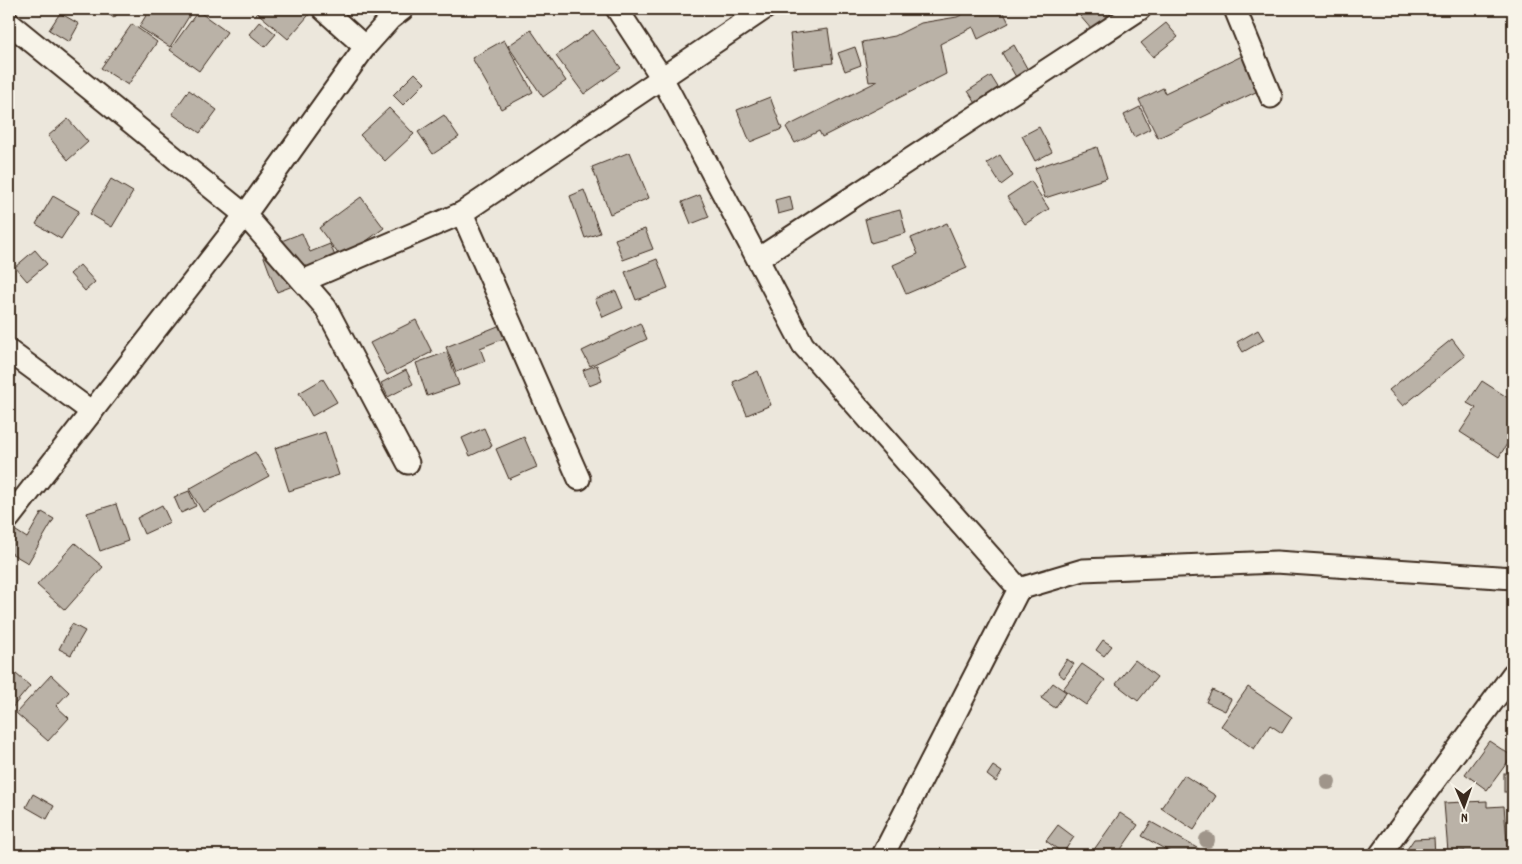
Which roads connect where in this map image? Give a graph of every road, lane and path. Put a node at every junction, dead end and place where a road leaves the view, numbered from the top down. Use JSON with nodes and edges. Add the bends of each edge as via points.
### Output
{"nodes":[{"id":1,"x":323,"y":9,"type":"edge"},
{"id":2,"x":403,"y":9,"type":"edge"},
{"id":3,"x":617,"y":9,"type":"edge"},
{"id":4,"x":764,"y":9,"type":"edge"},
{"id":5,"x":1140,"y":9,"type":"edge"},
{"id":6,"x":1236,"y":9,"type":"edge"},
{"id":7,"x":9,"y":23,"type":"edge"},
{"id":8,"x":365,"y":47,"type":"junction"},
{"id":9,"x":662,"y":78,"type":"junction"},
{"id":10,"x":1271,"y":97,"type":"dead end"},
{"id":11,"x":462,"y":214,"type":"junction"},
{"id":12,"x":245,"y":215,"type":"junction"},
{"id":13,"x":758,"y":258,"type":"junction"},
{"id":14,"x":303,"y":281,"type":"junction"},
{"id":15,"x":9,"y":351,"type":"edge"},
{"id":16,"x":92,"y":412,"type":"junction"},
{"id":17,"x":408,"y":463,"type":"dead end"},
{"id":18,"x":579,"y":480,"type":"dead end"},
{"id":19,"x":9,"y":518,"type":"edge"},
{"id":20,"x":1513,"y":578,"type":"edge"},
{"id":21,"x":1019,"y":589,"type":"junction"},
{"id":22,"x":1513,"y":674,"type":"edge"},
{"id":23,"x":883,"y":855,"type":"edge"},
{"id":24,"x":1380,"y":855,"type":"edge"}],
"edges":[{"from":1,"to":8,"type":"street"},
{"from":2,"to":8,"type":"street"},
{"from":3,"to":9,"type":"street"},
{"from":4,"to":9,"type":"street"},
{"from":5,"to":13,"type":"street"},
{"from":6,"to":10,"type":"street"},
{"from":7,"to":12,"type":"street"},
{"from":8,"to":12,"type":"street"},
{"from":9,"to":11,"type":"street"},
{"from":9,"to":13,"type":"street"},
{"from":11,"to":14,"type":"street"},
{"from":11,"to":18,"type":"street"},
{"from":12,"to":14,"type":"street"},
{"from":12,"to":16,"type":"street"},
{"from":13,"to":21,"type":"street","via":[[803,345]]},
{"from":14,"to":17,"type":"street","via":[[326,308]]},
{"from":15,"to":16,"type":"street"},
{"from":16,"to":19,"type":"street"},
{"from":20,"to":21,"type":"street","via":[[1276,562],[1083,570]]},
{"from":21,"to":23,"type":"street"},
{"from":22,"to":24,"type":"street"}]}
